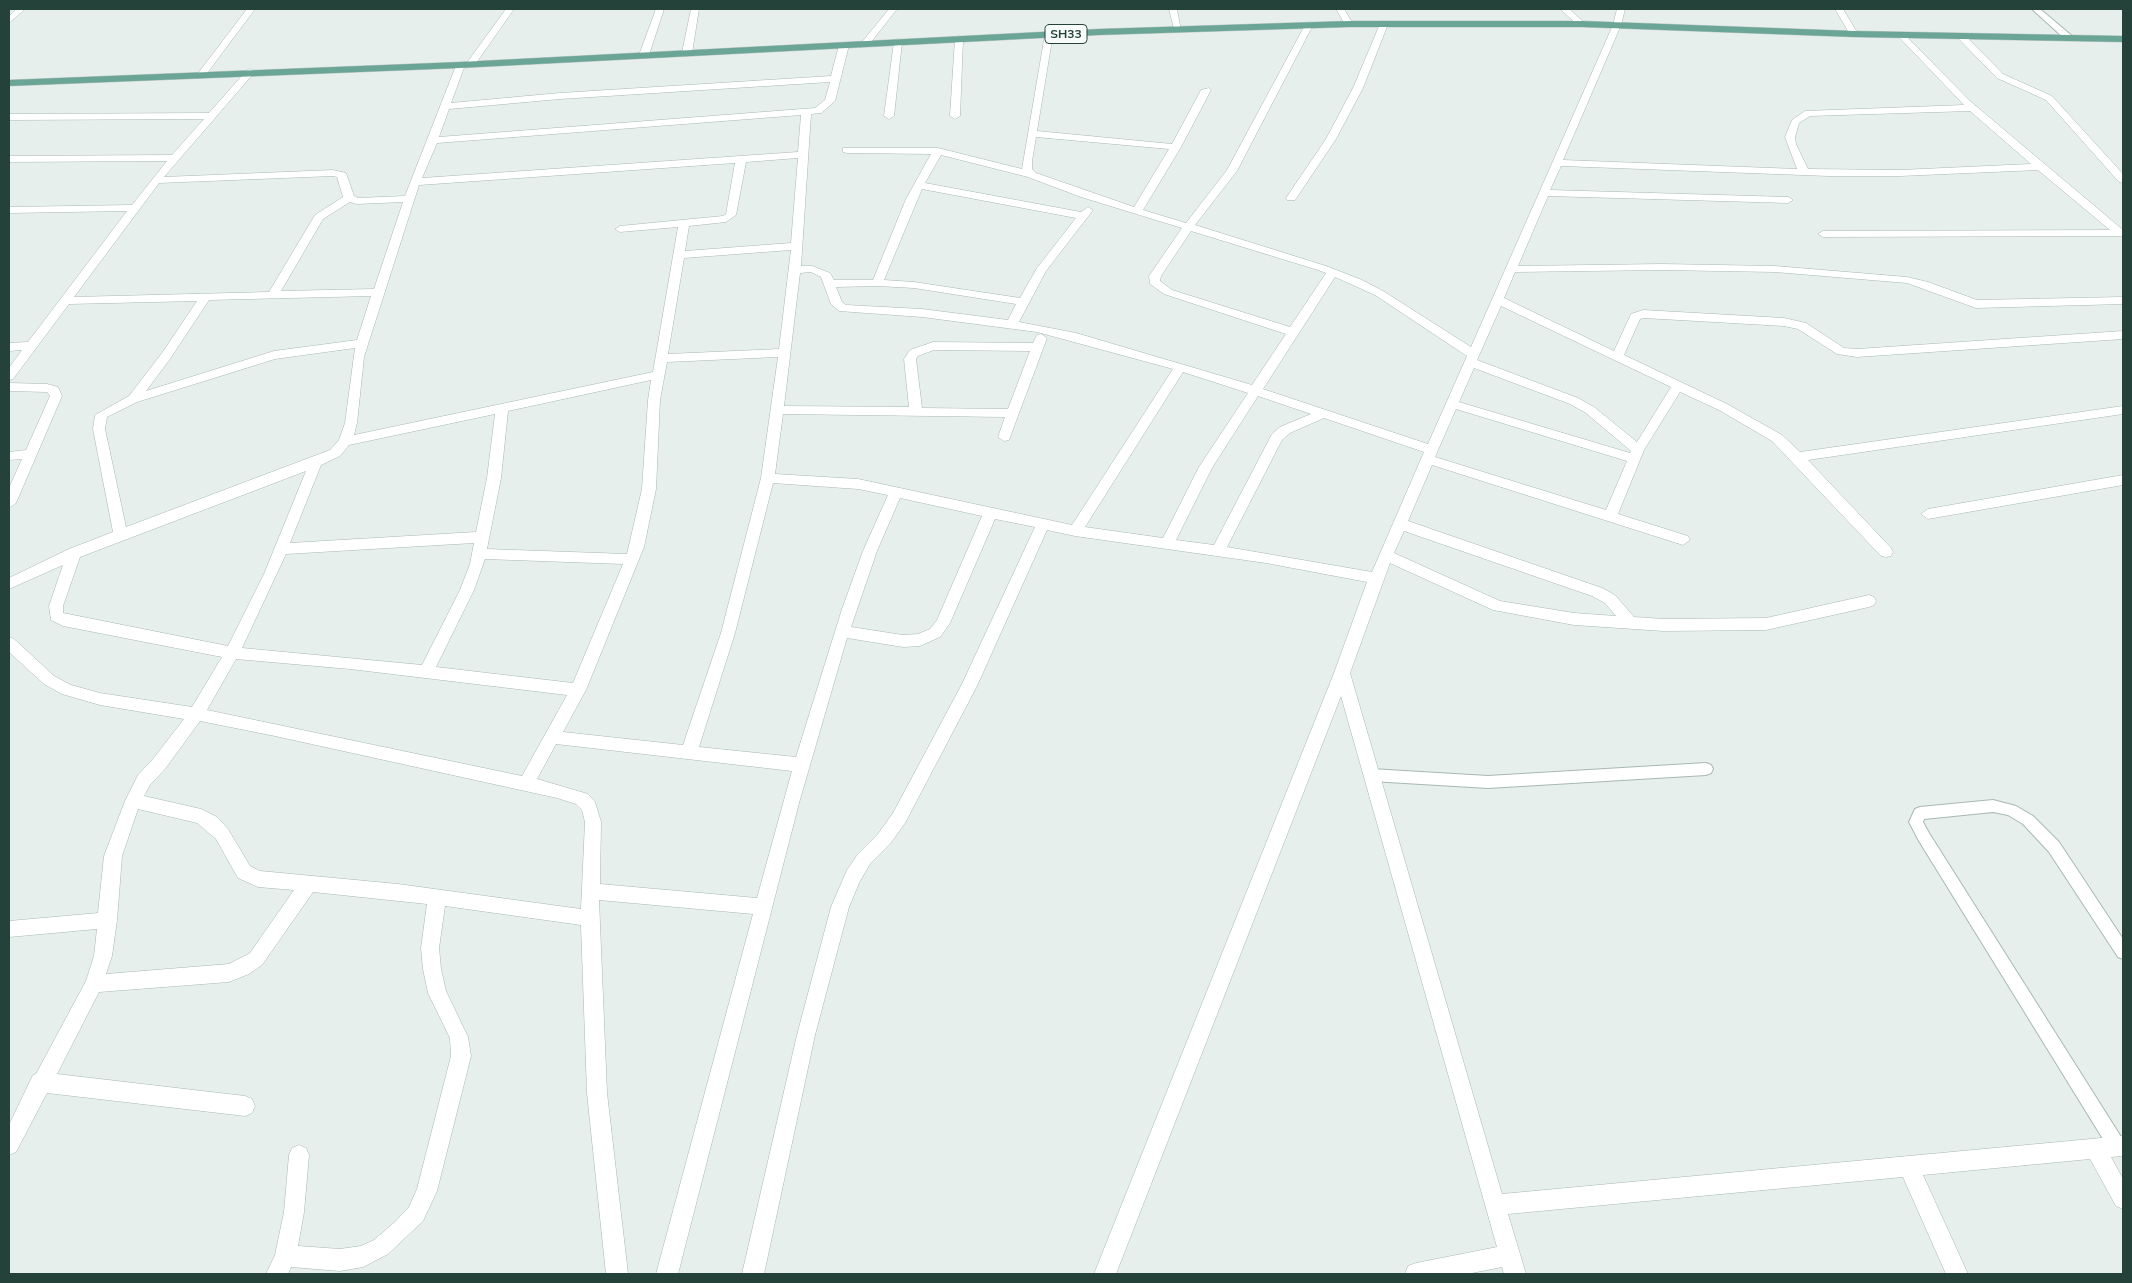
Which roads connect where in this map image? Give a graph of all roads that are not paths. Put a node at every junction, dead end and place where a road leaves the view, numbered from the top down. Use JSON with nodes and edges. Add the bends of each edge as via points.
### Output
{"nodes":[{"id":1,"x":21,"y":9,"type":"edge"},
{"id":2,"x":251,"y":9,"type":"edge"},
{"id":3,"x":510,"y":9,"type":"edge"},
{"id":4,"x":660,"y":9,"type":"edge"},
{"id":5,"x":695,"y":9,"type":"edge"},
{"id":6,"x":893,"y":9,"type":"edge"},
{"id":7,"x":1173,"y":9,"type":"edge"},
{"id":8,"x":1340,"y":9,"type":"edge"},
{"id":9,"x":1564,"y":9,"type":"edge"},
{"id":10,"x":1621,"y":9,"type":"edge"},
{"id":11,"x":1839,"y":9,"type":"edge"},
{"id":12,"x":2036,"y":9,"type":"edge"},
{"id":13,"x":9,"y":20,"type":"edge"},
{"id":14,"x":1349,"y":24,"type":"junction"},
{"id":15,"x":1384,"y":24,"type":"junction"},
{"id":16,"x":1582,"y":24,"type":"junction"},
{"id":17,"x":1309,"y":25,"type":"junction"},
{"id":18,"x":1617,"y":25,"type":"junction"},
{"id":19,"x":1178,"y":28,"type":"junction"},
{"id":20,"x":1049,"y":34,"type":"junction"},
{"id":21,"x":1854,"y":34,"type":"junction"},
{"id":22,"x":1902,"y":35,"type":"junction"},
{"id":23,"x":1961,"y":36,"type":"junction"},
{"id":24,"x":2069,"y":38,"type":"junction"},
{"id":25,"x":2123,"y":39,"type":"edge"},
{"id":26,"x":959,"y":40,"type":"junction"},
{"id":27,"x":898,"y":42,"type":"junction"},
{"id":28,"x":864,"y":44,"type":"junction"},
{"id":29,"x":844,"y":45,"type":"junction"},
{"id":30,"x":687,"y":53,"type":"junction"},
{"id":31,"x":644,"y":55,"type":"junction"},
{"id":32,"x":465,"y":64,"type":"junction"},
{"id":33,"x":250,"y":72,"type":"junction"},
{"id":34,"x":202,"y":74,"type":"junction"},
{"id":35,"x":836,"y":79,"type":"junction"},
{"id":36,"x":9,"y":83,"type":"edge"},
{"id":37,"x":1206,"y":90,"type":"dead end"},
{"id":38,"x":446,"y":106,"type":"junction"},
{"id":39,"x":1973,"y":108,"type":"junction"},
{"id":40,"x":806,"y":114,"type":"junction"},
{"id":41,"x":210,"y":116,"type":"junction"},
{"id":42,"x":889,"y":116,"type":"dead end"},
{"id":43,"x":955,"y":116,"type":"dead end"},
{"id":44,"x":9,"y":117,"type":"edge"},
{"id":45,"x":1032,"y":134,"type":"junction"},
{"id":46,"x":433,"y":140,"type":"junction"},
{"id":47,"x":1176,"y":147,"type":"junction"},
{"id":48,"x":847,"y":150,"type":"dead end"},
{"id":49,"x":938,"y":151,"type":"junction"},
{"id":50,"x":802,"y":155,"type":"junction"},
{"id":51,"x":175,"y":158,"type":"junction"},
{"id":52,"x":9,"y":159,"type":"edge"},
{"id":53,"x":741,"y":160,"type":"junction"},
{"id":54,"x":1558,"y":163,"type":"junction"},
{"id":55,"x":2040,"y":167,"type":"junction"},
{"id":56,"x":1804,"y":172,"type":"junction"},
{"id":57,"x":1032,"y":175,"type":"junction"},
{"id":58,"x":2121,"y":176,"type":"edge"},
{"id":59,"x":156,"y":180,"type":"junction"},
{"id":60,"x":415,"y":182,"type":"junction"},
{"id":61,"x":918,"y":186,"type":"junction"},
{"id":62,"x":1544,"y":193,"type":"junction"},
{"id":63,"x":349,"y":198,"type":"junction"},
{"id":64,"x":1097,"y":198,"type":"junction"},
{"id":65,"x":1291,"y":198,"type":"dead end"},
{"id":66,"x":409,"y":199,"type":"junction"},
{"id":67,"x":1788,"y":200,"type":"dead end"},
{"id":68,"x":136,"y":208,"type":"junction"},
{"id":69,"x":9,"y":210,"type":"edge"},
{"id":70,"x":1137,"y":211,"type":"junction"},
{"id":71,"x":1083,"y":216,"type":"junction"},
{"id":72,"x":684,"y":224,"type":"junction"},
{"id":73,"x":1189,"y":226,"type":"junction"},
{"id":74,"x":620,"y":229,"type":"dead end"},
{"id":75,"x":1823,"y":234,"type":"dead end"},
{"id":76,"x":2122,"y":234,"type":"edge"},
{"id":77,"x":796,"y":246,"type":"junction"},
{"id":78,"x":679,"y":255,"type":"junction"},
{"id":79,"x":1511,"y":269,"type":"junction"},
{"id":80,"x":795,"y":270,"type":"junction"},
{"id":81,"x":1332,"y":272,"type":"junction"},
{"id":82,"x":877,"y":282,"type":"junction"},
{"id":83,"x":830,"y":284,"type":"junction"},
{"id":84,"x":378,"y":292,"type":"junction"},
{"id":85,"x":273,"y":295,"type":"junction"},
{"id":86,"x":205,"y":297,"type":"junction"},
{"id":87,"x":1498,"y":300,"type":"junction"},
{"id":88,"x":66,"y":301,"type":"junction"},
{"id":89,"x":2123,"y":301,"type":"edge"},
{"id":90,"x":1024,"y":302,"type":"junction"},
{"id":91,"x":1012,"y":325,"type":"junction"},
{"id":92,"x":1044,"y":330,"type":"junction"},
{"id":93,"x":1294,"y":332,"type":"junction"},
{"id":94,"x":2123,"y":335,"type":"edge"},
{"id":95,"x":362,"y":342,"type":"junction"},
{"id":96,"x":31,"y":346,"type":"junction"},
{"id":97,"x":9,"y":347,"type":"edge"},
{"id":98,"x":1038,"y":347,"type":"junction"},
{"id":99,"x":785,"y":354,"type":"junction"},
{"id":100,"x":1618,"y":356,"type":"junction"},
{"id":101,"x":662,"y":358,"type":"junction"},
{"id":102,"x":1472,"y":359,"type":"junction"},
{"id":103,"x":1180,"y":367,"type":"junction"},
{"id":104,"x":658,"y":375,"type":"junction"},
{"id":105,"x":9,"y":376,"type":"edge"},
{"id":106,"x":1678,"y":385,"type":"junction"},
{"id":107,"x":9,"y":387,"type":"edge"},
{"id":108,"x":1255,"y":391,"type":"junction"},
{"id":109,"x":133,"y":399,"type":"junction"},
{"id":110,"x":1452,"y":404,"type":"junction"},
{"id":111,"x":502,"y":407,"type":"junction"},
{"id":112,"x":778,"y":410,"type":"junction"},
{"id":113,"x":2123,"y":410,"type":"edge"},
{"id":114,"x":916,"y":411,"type":"junction"},
{"id":115,"x":1013,"y":413,"type":"junction"},
{"id":116,"x":1324,"y":414,"type":"junction"},
{"id":117,"x":1004,"y":437,"type":"dead end"},
{"id":118,"x":345,"y":440,"type":"junction"},
{"id":119,"x":32,"y":454,"type":"junction"},
{"id":120,"x":1430,"y":454,"type":"junction"},
{"id":121,"x":1636,"y":454,"type":"junction"},
{"id":122,"x":9,"y":456,"type":"edge"},
{"id":123,"x":1797,"y":456,"type":"junction"},
{"id":124,"x":316,"y":462,"type":"junction"},
{"id":125,"x":768,"y":478,"type":"junction"},
{"id":126,"x":2123,"y":480,"type":"edge"},
{"id":127,"x":896,"y":492,"type":"junction"},
{"id":128,"x":9,"y":503,"type":"edge"},
{"id":129,"x":991,"y":512,"type":"junction"},
{"id":130,"x":1928,"y":514,"type":"dead end"},
{"id":131,"x":1610,"y":517,"type":"junction"},
{"id":132,"x":1043,"y":524,"type":"junction"},
{"id":133,"x":1400,"y":524,"type":"junction"},
{"id":134,"x":1075,"y":531,"type":"junction"},
{"id":135,"x":120,"y":534,"type":"junction"},
{"id":136,"x":482,"y":537,"type":"junction"},
{"id":137,"x":1684,"y":540,"type":"dead end"},
{"id":138,"x":1167,"y":544,"type":"junction"},
{"id":139,"x":282,"y":549,"type":"junction"},
{"id":140,"x":1218,"y":551,"type":"junction"},
{"id":141,"x":1886,"y":552,"type":"dead end"},
{"id":142,"x":74,"y":553,"type":"junction"},
{"id":143,"x":479,"y":554,"type":"junction"},
{"id":144,"x":1386,"y":555,"type":"junction"},
{"id":145,"x":632,"y":559,"type":"junction"},
{"id":146,"x":1376,"y":578,"type":"junction"},
{"id":147,"x":9,"y":584,"type":"edge"},
{"id":148,"x":1869,"y":601,"type":"dead end"},
{"id":149,"x":1629,"y":622,"type":"junction"},
{"id":150,"x":842,"y":631,"type":"junction"},
{"id":151,"x":9,"y":643,"type":"edge"},
{"id":152,"x":232,"y":653,"type":"junction"},
{"id":153,"x":426,"y":672,"type":"junction"},
{"id":154,"x":1342,"y":673,"type":"junction"},
{"id":155,"x":578,"y":690,"type":"junction"},
{"id":156,"x":196,"y":714,"type":"junction"},
{"id":157,"x":551,"y":737,"type":"junction"},
{"id":158,"x":689,"y":752,"type":"junction"},
{"id":159,"x":802,"y":765,"type":"junction"},
{"id":160,"x":1706,"y":769,"type":"dead end"},
{"id":161,"x":1371,"y":775,"type":"junction"},
{"id":162,"x":526,"y":784,"type":"junction"},
{"id":163,"x":133,"y":800,"type":"junction"},
{"id":164,"x":308,"y":883,"type":"junction"},
{"id":165,"x":590,"y":891,"type":"junction"},
{"id":166,"x":437,"y":898,"type":"junction"},
{"id":167,"x":764,"y":907,"type":"junction"},
{"id":168,"x":590,"y":918,"type":"junction"},
{"id":169,"x":108,"y":920,"type":"junction"},
{"id":170,"x":9,"y":929,"type":"edge"},
{"id":171,"x":2123,"y":952,"type":"edge"},
{"id":172,"x":94,"y":984,"type":"junction"},
{"id":173,"x":40,"y":1082,"type":"junction"},
{"id":174,"x":245,"y":1106,"type":"dead end"},
{"id":175,"x":9,"y":1145,"type":"edge"},
{"id":176,"x":2120,"y":1146,"type":"edge"},
{"id":177,"x":2095,"y":1148,"type":"junction"},
{"id":178,"x":299,"y":1155,"type":"dead end"},
{"id":179,"x":1909,"y":1166,"type":"junction"},
{"id":180,"x":2123,"y":1199,"type":"edge"},
{"id":181,"x":1494,"y":1205,"type":"junction"},
{"id":182,"x":281,"y":1265,"type":"edge"},
{"id":183,"x":1512,"y":1265,"type":"edge"},
{"id":184,"x":617,"y":1274,"type":"edge"},
{"id":185,"x":667,"y":1274,"type":"edge"},
{"id":186,"x":753,"y":1274,"type":"edge"},
{"id":187,"x":1105,"y":1274,"type":"edge"},
{"id":188,"x":1416,"y":1274,"type":"edge"},
{"id":189,"x":1957,"y":1274,"type":"edge"}],
"edges":[{"from":1,"to":13,"type":"street"},
{"from":2,"to":34,"type":"street"},
{"from":3,"to":32,"type":"street"},
{"from":4,"to":31,"type":"street"},
{"from":5,"to":30,"type":"street"},
{"from":6,"to":28,"type":"street"},
{"from":7,"to":19,"type":"street"},
{"from":8,"to":14,"type":"street"},
{"from":9,"to":16,"type":"street"},
{"from":10,"to":18,"type":"street"},
{"from":11,"to":21,"type":"street"},
{"from":12,"to":24,"type":"lane"},
{"from":14,"to":15,"type":"main road","number":"SH33"},
{"from":14,"to":17,"type":"main road","number":"SH33"},
{"from":15,"to":16,"type":"main road","number":"SH33"},
{"from":15,"to":65,"type":"street","via":[[1358,88],[1335,131]]},
{"from":16,"to":18,"type":"main road","number":"SH33"},
{"from":17,"to":19,"type":"main road","number":"SH33"},
{"from":17,"to":73,"type":"street","via":[[1232,171]]},
{"from":18,"to":21,"type":"main road","number":"SH33"},
{"from":18,"to":54,"type":"street"},
{"from":19,"to":20,"type":"main road","number":"SH33"},
{"from":20,"to":26,"type":"main road","number":"SH33"},
{"from":20,"to":45,"type":"street"},
{"from":21,"to":22,"type":"main road","number":"SH33"},
{"from":22,"to":23,"type":"main road","number":"SH33"},
{"from":22,"to":39,"type":"street"},
{"from":23,"to":24,"type":"main road","number":"SH33"},
{"from":23,"to":58,"type":"street","via":[[2000,76],[2048,98]]},
{"from":24,"to":25,"type":"main road","number":"SH33"},
{"from":26,"to":27,"type":"main road","number":"SH33"},
{"from":26,"to":43,"type":"street"},
{"from":27,"to":28,"type":"main road","number":"SH33"},
{"from":27,"to":42,"type":"street"},
{"from":28,"to":29,"type":"main road","number":"SH33"},
{"from":29,"to":30,"type":"main road","number":"SH33"},
{"from":29,"to":35,"type":"street"},
{"from":30,"to":31,"type":"main road","number":"SH33"},
{"from":31,"to":32,"type":"main road","number":"SH33"},
{"from":32,"to":33,"type":"main road","number":"SH33"},
{"from":32,"to":38,"type":"street"},
{"from":33,"to":34,"type":"main road","number":"SH33"},
{"from":33,"to":41,"type":"street"},
{"from":34,"to":36,"type":"main road","number":"SH33"},
{"from":35,"to":38,"type":"street","via":[[580,94]]},
{"from":35,"to":40,"type":"street","via":[[825,107]]},
{"from":37,"to":47,"type":"street"},
{"from":38,"to":46,"type":"street"},
{"from":39,"to":55,"type":"street"},
{"from":39,"to":56,"type":"street","via":[[1808,112],[1794,122],[1790,136]]},
{"from":40,"to":46,"type":"street"},
{"from":40,"to":50,"type":"street"},
{"from":41,"to":44,"type":"street"},
{"from":41,"to":51,"type":"street"},
{"from":45,"to":47,"type":"street"},
{"from":45,"to":57,"type":"street","via":[[1027,169]]},
{"from":46,"to":60,"type":"street"},
{"from":47,"to":70,"type":"street"},
{"from":48,"to":49,"type":"street"},
{"from":49,"to":57,"type":"street"},
{"from":49,"to":61,"type":"street"},
{"from":50,"to":53,"type":"street"},
{"from":50,"to":77,"type":"street"},
{"from":51,"to":52,"type":"street"},
{"from":51,"to":59,"type":"street"},
{"from":53,"to":60,"type":"street"},
{"from":53,"to":72,"type":"street","via":[[731,215],[719,221]]},
{"from":54,"to":56,"type":"street"},
{"from":54,"to":62,"type":"street"},
{"from":55,"to":56,"type":"street","via":[[1900,173]]},
{"from":55,"to":76,"type":"street"},
{"from":57,"to":64,"type":"street"},
{"from":59,"to":63,"type":"street","via":[[333,173],[342,175]]},
{"from":59,"to":68,"type":"street"},
{"from":60,"to":66,"type":"street"},
{"from":61,"to":71,"type":"street"},
{"from":61,"to":82,"type":"street"},
{"from":62,"to":67,"type":"street"},
{"from":62,"to":79,"type":"street"},
{"from":63,"to":66,"type":"street","via":[[356,201]]},
{"from":63,"to":85,"type":"street","via":[[319,217]]},
{"from":64,"to":70,"type":"street"},
{"from":64,"to":71,"type":"street"},
{"from":66,"to":84,"type":"street"},
{"from":68,"to":69,"type":"street"},
{"from":68,"to":88,"type":"street"},
{"from":70,"to":73,"type":"street"},
{"from":71,"to":90,"type":"street","via":[[1041,270]]},
{"from":72,"to":74,"type":"street"},
{"from":72,"to":78,"type":"street"},
{"from":73,"to":81,"type":"street"},
{"from":73,"to":93,"type":"street","via":[[1154,282],[1168,292]]},
{"from":75,"to":76,"type":"street"},
{"from":77,"to":78,"type":"street"},
{"from":77,"to":80,"type":"street"},
{"from":78,"to":101,"type":"street"},
{"from":79,"to":87,"type":"street"},
{"from":79,"to":89,"type":"street","via":[[1775,269],[1907,280],[1976,304]]},
{"from":80,"to":83,"type":"street","via":[[820,271]]},
{"from":80,"to":99,"type":"street"},
{"from":81,"to":93,"type":"street"},
{"from":81,"to":102,"type":"street","via":[[1380,293]]},
{"from":82,"to":83,"type":"street"},
{"from":82,"to":90,"type":"street"},
{"from":83,"to":91,"type":"street","via":[[837,304],[844,308],[922,313]]},
{"from":84,"to":85,"type":"street"},
{"from":84,"to":95,"type":"street"},
{"from":85,"to":86,"type":"street"},
{"from":86,"to":88,"type":"street"},
{"from":86,"to":109,"type":"street"},
{"from":87,"to":100,"type":"street"},
{"from":87,"to":102,"type":"street"},
{"from":88,"to":96,"type":"street"},
{"from":90,"to":91,"type":"street"},
{"from":91,"to":92,"type":"street"},
{"from":92,"to":98,"type":"street"},
{"from":92,"to":103,"type":"street"},
{"from":93,"to":108,"type":"street"},
{"from":94,"to":100,"type":"street","via":[[1857,353],[1841,351],[1802,326],[1784,322],[1652,313],[1635,317]]},
{"from":95,"to":109,"type":"street","via":[[274,355]]},
{"from":95,"to":118,"type":"street","via":[[351,423]]},
{"from":96,"to":97,"type":"street"},
{"from":96,"to":105,"type":"street"},
{"from":98,"to":114,"type":"street","via":[[933,346],[914,353],[910,359]]},
{"from":98,"to":115,"type":"street"},
{"from":99,"to":101,"type":"street"},
{"from":99,"to":112,"type":"street"},
{"from":100,"to":106,"type":"street"},
{"from":101,"to":104,"type":"street"},
{"from":102,"to":110,"type":"street"},
{"from":102,"to":121,"type":"street","via":[[1590,410]]},
{"from":103,"to":108,"type":"street"},
{"from":103,"to":134,"type":"street"},
{"from":104,"to":111,"type":"street"},
{"from":104,"to":145,"type":"street","via":[[649,489]]},
{"from":106,"to":121,"type":"street"},
{"from":106,"to":123,"type":"street","via":[[1754,424]]},
{"from":107,"to":119,"type":"street","via":[[54,390],[56,396]]},
{"from":108,"to":116,"type":"street"},
{"from":108,"to":138,"type":"street","via":[[1206,466]]},
{"from":109,"to":135,"type":"street","via":[[101,414],[100,421],[102,448]]},
{"from":110,"to":120,"type":"street"},
{"from":110,"to":121,"type":"street"},
{"from":111,"to":118,"type":"street"},
{"from":111,"to":136,"type":"street","via":[[494,478]]},
{"from":112,"to":114,"type":"street"},
{"from":112,"to":125,"type":"street"},
{"from":113,"to":123,"type":"street","via":[[1945,438]]},
{"from":114,"to":115,"type":"street"},
{"from":115,"to":117,"type":"street"},
{"from":116,"to":120,"type":"street"},
{"from":116,"to":140,"type":"street","via":[[1284,430],[1277,437]]},
{"from":118,"to":124,"type":"street","via":[[335,453]]},
{"from":119,"to":122,"type":"street"},
{"from":119,"to":128,"type":"street"},
{"from":120,"to":131,"type":"street"},
{"from":120,"to":133,"type":"street"},
{"from":121,"to":131,"type":"street"},
{"from":123,"to":141,"type":"street"},
{"from":124,"to":135,"type":"street"},
{"from":124,"to":139,"type":"street"},
{"from":125,"to":127,"type":"street","via":[[837,481]]},
{"from":125,"to":158,"type":"street","via":[[728,632]]},
{"from":126,"to":130,"type":"street"},
{"from":127,"to":129,"type":"street"},
{"from":127,"to":150,"type":"street","via":[[870,551]]},
{"from":129,"to":132,"type":"street"},
{"from":129,"to":150,"type":"street","via":[[943,623],[935,633],[920,640],[902,641]]},
{"from":131,"to":137,"type":"street"},
{"from":132,"to":134,"type":"street"},
{"from":132,"to":186,"type":"street","via":[[969,686],[899,818],[884,839],[864,858],[840,907],[806,1034]]},
{"from":133,"to":144,"type":"street"},
{"from":133,"to":149,"type":"street","via":[[1596,592],[1610,599]]},
{"from":134,"to":138,"type":"street"},
{"from":135,"to":142,"type":"street"},
{"from":136,"to":139,"type":"street"},
{"from":136,"to":143,"type":"street"},
{"from":138,"to":140,"type":"street"},
{"from":139,"to":152,"type":"street"},
{"from":140,"to":146,"type":"street"},
{"from":142,"to":147,"type":"street"},
{"from":142,"to":152,"type":"street","via":[[56,606],[56,616],[84,626]]},
{"from":143,"to":145,"type":"street"},
{"from":143,"to":153,"type":"street","via":[[468,590]]},
{"from":144,"to":146,"type":"street"},
{"from":144,"to":149,"type":"street","via":[[1498,606],[1574,619]]},
{"from":145,"to":155,"type":"street"},
{"from":146,"to":154,"type":"street"},
{"from":148,"to":149,"type":"street","via":[[1766,624]]},
{"from":150,"to":159,"type":"street"},
{"from":151,"to":156,"type":"street","via":[[49,680],[68,690],[100,699]]},
{"from":152,"to":153,"type":"street"},
{"from":152,"to":156,"type":"street"},
{"from":153,"to":155,"type":"street"},
{"from":154,"to":161,"type":"street"},
{"from":154,"to":187,"type":"street"},
{"from":155,"to":157,"type":"street"},
{"from":156,"to":162,"type":"street"},
{"from":156,"to":163,"type":"street","via":[[144,780]]},
{"from":157,"to":158,"type":"street"},
{"from":157,"to":162,"type":"street"},
{"from":158,"to":159,"type":"street"},
{"from":159,"to":167,"type":"street"},
{"from":160,"to":161,"type":"lane","via":[[1488,782]]},
{"from":161,"to":181,"type":"street"},
{"from":162,"to":165,"type":"street","via":[[582,799],[589,807],[592,822]]},
{"from":163,"to":164,"type":"street","via":[[201,816],[211,822],[222,834],[244,872],[258,879]]},
{"from":163,"to":169,"type":"street","via":[[113,856]]},
{"from":164,"to":166,"type":"street"},
{"from":164,"to":172,"type":"street","via":[[256,959],[243,968],[229,973]]},
{"from":165,"to":167,"type":"street"},
{"from":165,"to":168,"type":"street"},
{"from":166,"to":168,"type":"street"},
{"from":166,"to":182,"type":"street","via":[[430,948],[432,969],[437,993],[459,1037],[461,1056],[427,1191],[416,1214],[381,1247],[363,1256]]},
{"from":167,"to":185,"type":"street"},
{"from":168,"to":184,"type":"street","via":[[597,1093]]},
{"from":169,"to":170,"type":"street"},
{"from":169,"to":172,"type":"street","via":[[103,956]]},
{"from":171,"to":176,"type":"lane","via":[[2054,847],[2028,820],[2011,810],[1993,806],[1920,813],[1916,822],[1924,837]]},
{"from":172,"to":173,"type":"street"},
{"from":173,"to":174,"type":"street"},
{"from":173,"to":175,"type":"street"},
{"from":176,"to":177,"type":"street"},
{"from":177,"to":179,"type":"street"},
{"from":177,"to":180,"type":"street"},
{"from":178,"to":182,"type":"street","via":[[294,1212]]},
{"from":179,"to":181,"type":"street"},
{"from":179,"to":189,"type":"street"},
{"from":181,"to":183,"type":"street"},
{"from":183,"to":188,"type":"street"}]}
